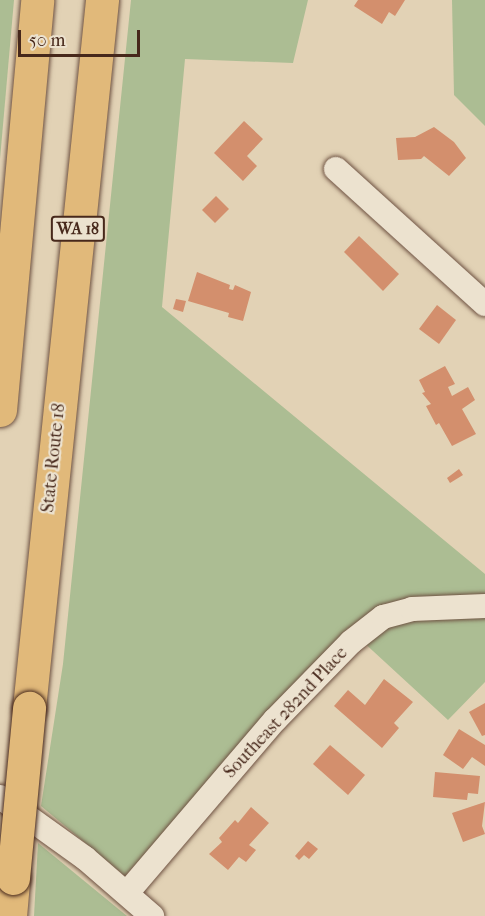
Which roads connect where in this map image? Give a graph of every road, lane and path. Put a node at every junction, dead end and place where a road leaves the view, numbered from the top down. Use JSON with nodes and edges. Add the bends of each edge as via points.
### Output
{"nodes":[{"id":1,"x":36,"y":0,"type":"edge"},
{"id":2,"x":102,"y":0,"type":"edge"},
{"id":3,"x":336,"y":169,"type":"dead end"},
{"id":4,"x":485,"y":304,"type":"edge"},
{"id":5,"x":0,"y":410,"type":"edge"},
{"id":6,"x":485,"y":606,"type":"edge"},
{"id":7,"x":0,"y":797,"type":"edge"},
{"id":8,"x":127,"y":893,"type":"junction"},
{"id":9,"x":10,"y":916,"type":"edge"},
{"id":10,"x":152,"y":916,"type":"edge"}],
"edges":[{"from":1,"to":5,"type":"highway"},
{"from":2,"to":9,"type":"highway","name":"State Route 18","number":"WA 18","bridge":true},
{"from":3,"to":4,"type":"street"},
{"from":6,"to":8,"type":"street","name":"Southeast 282nd Place","via":[[412,609],[383,617],[351,642],[275,720]]},
{"from":7,"to":8,"type":"street","via":[[51,831]]},
{"from":8,"to":10,"type":"street"}]}
